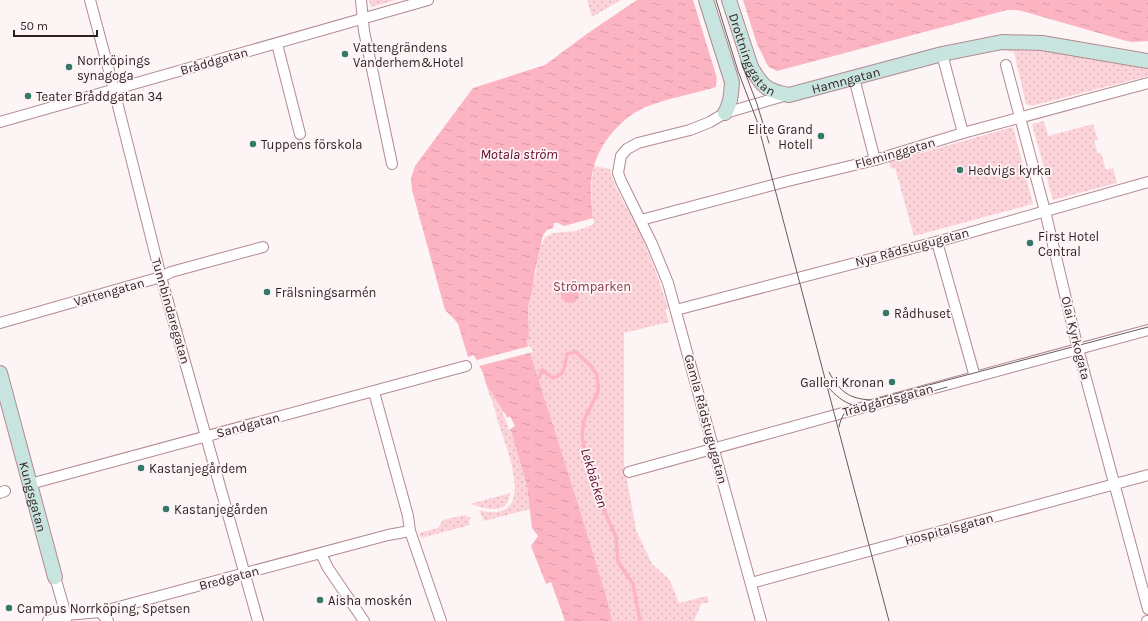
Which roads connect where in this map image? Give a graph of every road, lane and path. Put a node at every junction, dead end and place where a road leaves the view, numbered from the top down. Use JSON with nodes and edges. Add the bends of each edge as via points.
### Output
{"nodes":[{"id":1,"x":90,"y":0,"type":"edge"},
{"id":2,"x":361,"y":0,"type":"edge"},
{"id":3,"x":428,"y":0,"type":"edge"},
{"id":4,"x":706,"y":0,"type":"edge"},
{"id":5,"x":729,"y":0,"type":"edge"},
{"id":6,"x":363,"y":19,"type":"junction"},
{"id":7,"x":277,"y":44,"type":"junction"},
{"id":8,"x":942,"y":54,"type":"junction"},
{"id":9,"x":1148,"y":61,"type":"edge"},
{"id":10,"x":1006,"y":65,"type":"dead end"},
{"id":11,"x":854,"y":78,"type":"junction"},
{"id":12,"x":1148,"y":83,"type":"edge"},
{"id":13,"x":114,"y":90,"type":"junction"},
{"id":14,"x":789,"y":95,"type":"junction"},
{"id":15,"x":725,"y":112,"type":"junction"},
{"id":16,"x":1020,"y":117,"type":"junction"},
{"id":17,"x":0,"y":122,"type":"edge"},
{"id":18,"x":963,"y":133,"type":"junction"},
{"id":19,"x":300,"y":134,"type":"dead end"},
{"id":20,"x":875,"y":160,"type":"junction"},
{"id":21,"x":392,"y":164,"type":"dead end"},
{"id":22,"x":1148,"y":182,"type":"edge"},
{"id":23,"x":1045,"y":211,"type":"junction"},
{"id":24,"x":641,"y":220,"type":"junction"},
{"id":25,"x":937,"y":242,"type":"junction"},
{"id":26,"x":263,"y":247,"type":"dead end"},
{"id":27,"x":161,"y":278,"type":"junction"},
{"id":28,"x":676,"y":310,"type":"junction"},
{"id":29,"x":0,"y":323,"type":"edge"},
{"id":30,"x":1148,"y":330,"type":"edge"},
{"id":31,"x":1078,"y":349,"type":"junction"},
{"id":32,"x":466,"y":366,"type":"dead end"},
{"id":33,"x":0,"y":373,"type":"edge"},
{"id":34,"x":975,"y":377,"type":"junction"},
{"id":35,"x":374,"y":392,"type":"junction"},
{"id":36,"x":206,"y":436,"type":"junction"},
{"id":37,"x":714,"y":448,"type":"junction"},
{"id":38,"x":629,"y":472,"type":"dead end"},
{"id":39,"x":1148,"y":475,"type":"edge"},
{"id":40,"x":30,"y":484,"type":"junction"},
{"id":41,"x":1113,"y":484,"type":"junction"},
{"id":42,"x":410,"y":531,"type":"junction"},
{"id":43,"x":322,"y":554,"type":"junction"},
{"id":44,"x":245,"y":573,"type":"junction"},
{"id":45,"x":55,"y":577,"type":"joint"},
{"id":46,"x":751,"y":583,"type":"junction"},
{"id":47,"x":1148,"y":609,"type":"edge"},
{"id":48,"x":100,"y":612,"type":"junction"},
{"id":49,"x":66,"y":618,"type":"edge"},
{"id":50,"x":48,"y":621,"type":"edge"},
{"id":51,"x":108,"y":621,"type":"edge"},
{"id":52,"x":258,"y":621,"type":"edge"},
{"id":53,"x":364,"y":621,"type":"edge"},
{"id":54,"x":441,"y":621,"type":"edge"},
{"id":55,"x":762,"y":621,"type":"edge"}],
"edges":[{"from":1,"to":13,"type":"street","name":"Tunnbindaregatan"},
{"from":2,"to":6,"type":"street"},
{"from":3,"to":6,"type":"street","name":"Bråddgatan"},
{"from":4,"to":15,"type":"main road","name":"Drottninggatan","via":[[732,82],[731,97]]},
{"from":5,"to":14,"type":"main road","name":"Drottninggatan","via":[[751,67],[762,85],[774,92]]},
{"from":6,"to":7,"type":"street","name":"Bråddgatan"},
{"from":6,"to":21,"type":"street"},
{"from":7,"to":13,"type":"street","name":"Bråddgatan"},
{"from":7,"to":19,"type":"street"},
{"from":8,"to":9,"type":"main road","name":"Hamngatan","via":[[996,42],[1014,41],[1042,43]]},
{"from":8,"to":11,"type":"main road","name":"Hamngatan"},
{"from":8,"to":18,"type":"street"},
{"from":10,"to":16,"type":"street","name":"Olai Kyrkogata"},
{"from":11,"to":14,"type":"main road","name":"Hamngatan"},
{"from":11,"to":20,"type":"street"},
{"from":12,"to":16,"type":"street","name":"Fleminggatan"},
{"from":13,"to":17,"type":"street","name":"Bråddgatan"},
{"from":13,"to":27,"type":"street","name":"Tunnbindaregatan"},
{"from":14,"to":15,"type":"street","name":"Hamngatan"},
{"from":15,"to":24,"type":"street","name":"Hamngatan","via":[[710,122],[690,130],[638,143],[627,149],[622,156],[618,173]]},
{"from":16,"to":18,"type":"street","name":"Fleminggatan"},
{"from":16,"to":23,"type":"street","name":"Olai Kyrkogata"},
{"from":18,"to":20,"type":"street","name":"Fleminggatan"},
{"from":20,"to":24,"type":"street","name":"Fleminggatan"},
{"from":22,"to":23,"type":"street","name":"Nya Rådstugugatan"},
{"from":23,"to":25,"type":"street","name":"Nya Rådstugugatan"},
{"from":23,"to":31,"type":"street","name":"Olai Kyrkogata"},
{"from":24,"to":28,"type":"street","name":"Gamla Rådstugugatan","via":[[668,283]]},
{"from":25,"to":28,"type":"street","name":"Nya Rådstugugatan"},
{"from":25,"to":34,"type":"street"},
{"from":26,"to":27,"type":"street","name":"Vattengatan","via":[[171,272]]},
{"from":27,"to":29,"type":"street","name":"Vattengatan"},
{"from":27,"to":36,"type":"street","name":"Tunnbindaregatan"},
{"from":28,"to":37,"type":"street","name":"Gamla Rådstugugatan"},
{"from":30,"to":31,"type":"street","name":"Trädgårdsgatan"},
{"from":31,"to":34,"type":"street","name":"Trädgårdsgatan"},
{"from":31,"to":41,"type":"street","name":"Olai Kyrkogata"},
{"from":32,"to":35,"type":"street","name":"Sandgatan"},
{"from":33,"to":40,"type":"main road","name":"Kungsgatan"},
{"from":34,"to":37,"type":"street","name":"Trädgårdsgatan"},
{"from":35,"to":36,"type":"street","name":"Sandgatan"},
{"from":35,"to":42,"type":"street"},
{"from":36,"to":40,"type":"street","name":"Sandgatan"},
{"from":36,"to":44,"type":"street","name":"Tunnbindaregatan"},
{"from":37,"to":38,"type":"street","name":"Trädgårdsgatan"},
{"from":37,"to":46,"type":"street","name":"Gamla Rådstugugatan"},
{"from":39,"to":41,"type":"street","name":"Hospitalsgatan"},
{"from":40,"to":45,"type":"main road","name":"Kungsgatan"},
{"from":41,"to":46,"type":"street","name":"Hospitalsgatan"},
{"from":41,"to":47,"type":"street","name":"Olai Kyrkogata"},
{"from":42,"to":43,"type":"street","name":"Bredgatan"},
{"from":42,"to":54,"type":"street"},
{"from":43,"to":44,"type":"street","name":"Bredgatan"},
{"from":43,"to":53,"type":"street","via":[[328,568]]},
{"from":44,"to":48,"type":"street","name":"Bredgatan"},
{"from":44,"to":52,"type":"street","name":"Tunnbindaregatan"},
{"from":45,"to":49,"type":"street","name":"Kungsgatan"},
{"from":46,"to":55,"type":"street","name":"Gamla Rådstugugatan"},
{"from":48,"to":49,"type":"street","name":"Bredgatan"},
{"from":48,"to":51,"type":"street"},
{"from":49,"to":50,"type":"street","name":"Bredgatan"}]}
